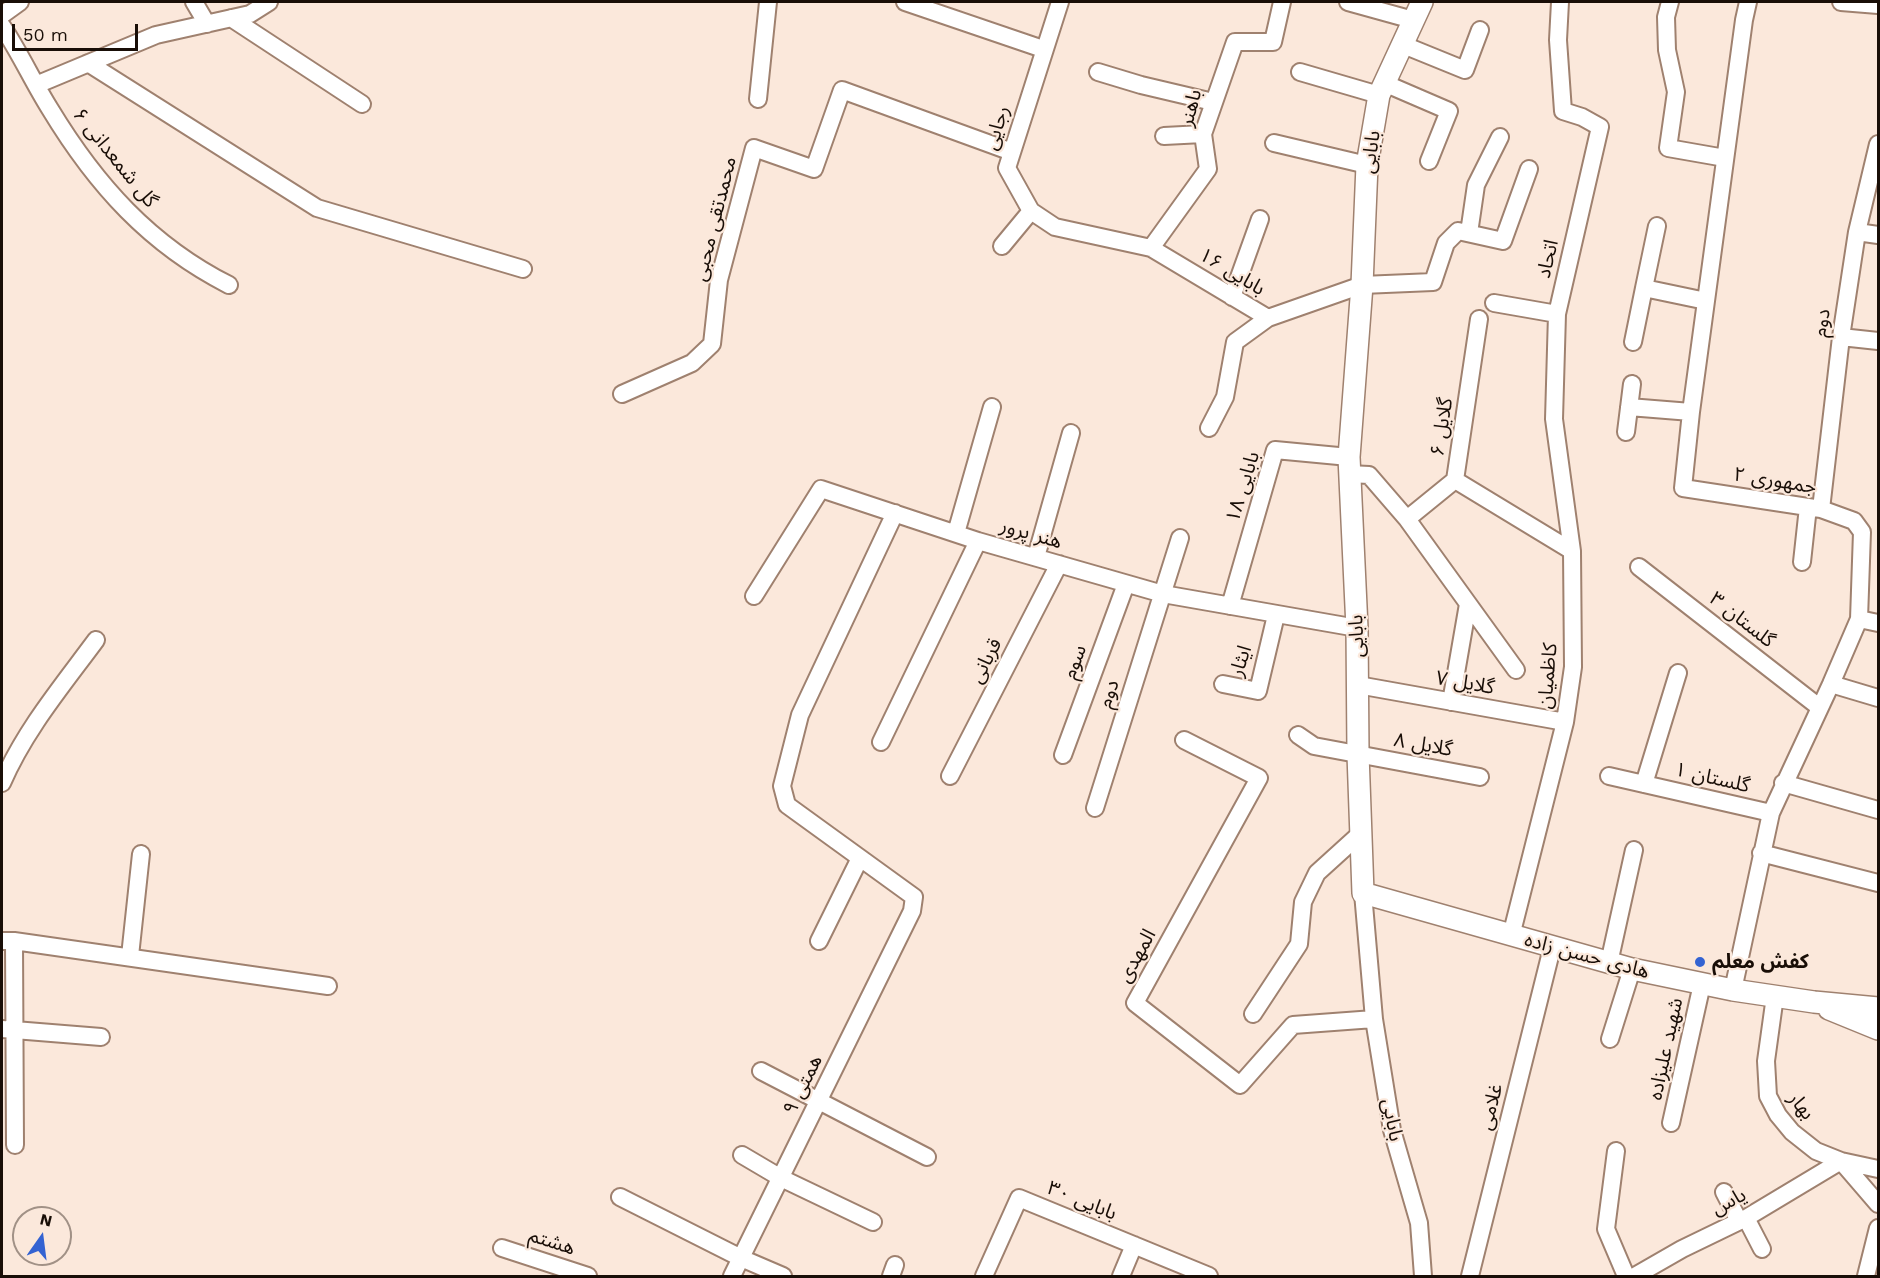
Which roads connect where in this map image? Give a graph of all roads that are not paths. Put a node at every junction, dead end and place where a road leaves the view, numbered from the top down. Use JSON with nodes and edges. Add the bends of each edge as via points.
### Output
{"nodes":[{"id":1,"x":20,"y":2,"type":"edge"},
{"id":2,"x":194,"y":2,"type":"edge"},
{"id":3,"x":269,"y":2,"type":"edge"},
{"id":4,"x":768,"y":2,"type":"edge"},
{"id":5,"x":905,"y":2,"type":"edge"},
{"id":6,"x":1060,"y":2,"type":"edge"},
{"id":7,"x":1282,"y":2,"type":"edge"},
{"id":8,"x":1348,"y":2,"type":"edge"},
{"id":9,"x":1560,"y":2,"type":"edge"},
{"id":10,"x":1670,"y":2,"type":"edge"},
{"id":11,"x":1748,"y":2,"type":"edge"},
{"id":12,"x":1841,"y":2,"type":"edge"},
{"id":13,"x":1878,"y":5,"type":"edge"},
{"id":14,"x":1418,"y":11,"type":"edge"},
{"id":15,"x":2,"y":15,"type":"edge"},
{"id":16,"x":231,"y":18,"type":"junction"},
{"id":17,"x":207,"y":24,"type":"junction"},
{"id":18,"x":2,"y":26,"type":"edge"},
{"id":19,"x":1480,"y":30,"type":"dead end"},
{"id":20,"x":1401,"y":44,"type":"junction"},
{"id":21,"x":1043,"y":49,"type":"junction"},
{"id":22,"x":88,"y":63,"type":"junction"},
{"id":23,"x":1098,"y":72,"type":"dead end"},
{"id":24,"x":1300,"y":72,"type":"dead end"},
{"id":25,"x":36,"y":85,"type":"junction"},
{"id":26,"x":1382,"y":89,"type":"junction"},
{"id":27,"x":758,"y":99,"type":"dead end"},
{"id":28,"x":1213,"y":102,"type":"junction"},
{"id":29,"x":362,"y":104,"type":"dead end"},
{"id":30,"x":1203,"y":134,"type":"junction"},
{"id":31,"x":1164,"y":136,"type":"dead end"},
{"id":32,"x":1500,"y":137,"type":"dead end"},
{"id":33,"x":1274,"y":143,"type":"dead end"},
{"id":34,"x":1878,"y":144,"type":"edge"},
{"id":35,"x":1012,"y":152,"type":"junction"},
{"id":36,"x":1725,"y":158,"type":"junction"},
{"id":37,"x":1429,"y":161,"type":"dead end"},
{"id":38,"x":1367,"y":165,"type":"junction"},
{"id":39,"x":1529,"y":169,"type":"dead end"},
{"id":40,"x":1031,"y":211,"type":"junction"},
{"id":41,"x":1260,"y":219,"type":"dead end"},
{"id":42,"x":1657,"y":226,"type":"dead end"},
{"id":43,"x":1857,"y":232,"type":"junction"},
{"id":44,"x":1468,"y":233,"type":"junction"},
{"id":45,"x":1878,"y":235,"type":"edge"},
{"id":46,"x":1002,"y":246,"type":"dead end"},
{"id":47,"x":1151,"y":249,"type":"junction"},
{"id":48,"x":523,"y":269,"type":"dead end"},
{"id":49,"x":229,"y":285,"type":"dead end"},
{"id":50,"x":1362,"y":285,"type":"junction"},
{"id":51,"x":1644,"y":288,"type":"junction"},
{"id":52,"x":1232,"y":297,"type":"junction"},
{"id":53,"x":1706,"y":301,"type":"junction"},
{"id":54,"x":1494,"y":303,"type":"dead end"},
{"id":55,"x":1557,"y":314,"type":"junction"},
{"id":56,"x":1268,"y":318,"type":"junction"},
{"id":57,"x":1479,"y":319,"type":"dead end"},
{"id":58,"x":1841,"y":337,"type":"junction"},
{"id":59,"x":1878,"y":341,"type":"edge"},
{"id":60,"x":1634,"y":342,"type":"dead end"},
{"id":61,"x":1632,"y":384,"type":"dead end"},
{"id":62,"x":622,"y":394,"type":"dead end"},
{"id":63,"x":1629,"y":406,"type":"junction"},
{"id":64,"x":992,"y":407,"type":"dead end"},
{"id":65,"x":1691,"y":412,"type":"junction"},
{"id":66,"x":1209,"y":428,"type":"dead end"},
{"id":67,"x":1626,"y":432,"type":"dead end"},
{"id":68,"x":1071,"y":434,"type":"dead end"},
{"id":69,"x":1349,"y":465,"type":"junction"},
{"id":70,"x":1455,"y":480,"type":"junction"},
{"id":71,"x":1815,"y":508,"type":"junction"},
{"id":72,"x":895,"y":513,"type":"junction"},
{"id":73,"x":1407,"y":519,"type":"junction"},
{"id":74,"x":956,"y":533,"type":"junction"},
{"id":75,"x":1180,"y":538,"type":"dead end"},
{"id":76,"x":978,"y":541,"type":"junction"},
{"id":77,"x":1572,"y":551,"type":"junction"},
{"id":78,"x":1036,"y":557,"type":"junction"},
{"id":79,"x":1802,"y":562,"type":"dead end"},
{"id":80,"x":1059,"y":564,"type":"junction"},
{"id":81,"x":1639,"y":567,"type":"dead end"},
{"id":82,"x":1126,"y":584,"type":"junction"},
{"id":83,"x":1163,"y":594,"type":"junction"},
{"id":84,"x":754,"y":596,"type":"dead end"},
{"id":85,"x":1468,"y":604,"type":"junction"},
{"id":86,"x":1230,"y":606,"type":"junction"},
{"id":87,"x":1276,"y":615,"type":"junction"},
{"id":88,"x":1859,"y":619,"type":"junction"},
{"id":89,"x":1878,"y":623,"type":"edge"},
{"id":90,"x":1357,"y":628,"type":"junction"},
{"id":91,"x":96,"y":640,"type":"dead end"},
{"id":92,"x":1516,"y":670,"type":"dead end"},
{"id":93,"x":1678,"y":673,"type":"dead end"},
{"id":94,"x":1223,"y":684,"type":"dead end"},
{"id":95,"x":1831,"y":684,"type":"junction"},
{"id":96,"x":1358,"y":685,"type":"junction"},
{"id":97,"x":1878,"y":698,"type":"edge"},
{"id":98,"x":1451,"y":702,"type":"junction"},
{"id":99,"x":1819,"y":707,"type":"junction"},
{"id":100,"x":1565,"y":722,"type":"junction"},
{"id":101,"x":1298,"y":735,"type":"dead end"},
{"id":102,"x":1184,"y":740,"type":"dead end"},
{"id":103,"x":881,"y":742,"type":"dead end"},
{"id":104,"x":1358,"y":754,"type":"junction"},
{"id":105,"x":1063,"y":755,"type":"dead end"},
{"id":106,"x":950,"y":776,"type":"dead end"},
{"id":107,"x":1609,"y":776,"type":"dead end"},
{"id":108,"x":1480,"y":777,"type":"dead end"},
{"id":109,"x":2,"y":783,"type":"edge"},
{"id":110,"x":1783,"y":783,"type":"junction"},
{"id":111,"x":1644,"y":784,"type":"junction"},
{"id":112,"x":1095,"y":808,"type":"dead end"},
{"id":113,"x":1878,"y":810,"type":"edge"},
{"id":114,"x":1771,"y":813,"type":"junction"},
{"id":115,"x":1360,"y":834,"type":"junction"},
{"id":116,"x":1634,"y":850,"type":"dead end"},
{"id":117,"x":1761,"y":853,"type":"junction"},
{"id":118,"x":141,"y":855,"type":"dead end"},
{"id":119,"x":860,"y":858,"type":"junction"},
{"id":120,"x":1878,"y":883,"type":"edge"},
{"id":121,"x":1364,"y":893,"type":"junction"},
{"id":122,"x":1511,"y":936,"type":"junction"},
{"id":123,"x":8,"y":941,"type":"edge"},
{"id":124,"x":819,"y":941,"type":"dead end"},
{"id":125,"x":1552,"y":948,"type":"junction"},
{"id":126,"x":130,"y":956,"type":"junction"},
{"id":127,"x":1610,"y":963,"type":"junction"},
{"id":128,"x":1632,"y":969,"type":"junction"},
{"id":129,"x":1701,"y":984,"type":"junction"},
{"id":130,"x":328,"y":986,"type":"dead end"},
{"id":131,"x":1733,"y":990,"type":"junction"},
{"id":132,"x":1775,"y":996,"type":"junction"},
{"id":133,"x":1814,"y":1002,"type":"junction"},
{"id":134,"x":1878,"y":1008,"type":"edge"},
{"id":135,"x":1253,"y":1014,"type":"dead end"},
{"id":136,"x":1374,"y":1019,"type":"junction"},
{"id":137,"x":8,"y":1029,"type":"edge"},
{"id":138,"x":1878,"y":1029,"type":"edge"},
{"id":139,"x":101,"y":1036,"type":"dead end"},
{"id":140,"x":1610,"y":1039,"type":"dead end"},
{"id":141,"x":761,"y":1071,"type":"dead end"},
{"id":142,"x":818,"y":1102,"type":"junction"},
{"id":143,"x":1671,"y":1123,"type":"dead end"},
{"id":144,"x":15,"y":1145,"type":"dead end"},
{"id":145,"x":1616,"y":1151,"type":"dead end"},
{"id":146,"x":742,"y":1155,"type":"dead end"},
{"id":147,"x":927,"y":1157,"type":"dead end"},
{"id":148,"x":1841,"y":1161,"type":"junction"},
{"id":149,"x":1878,"y":1169,"type":"edge"},
{"id":150,"x":781,"y":1178,"type":"junction"},
{"id":151,"x":1724,"y":1192,"type":"dead end"},
{"id":152,"x":620,"y":1197,"type":"dead end"},
{"id":153,"x":1878,"y":1204,"type":"edge"},
{"id":154,"x":1742,"y":1219,"type":"junction"},
{"id":155,"x":873,"y":1222,"type":"dead end"},
{"id":156,"x":1878,"y":1228,"type":"edge"},
{"id":157,"x":1134,"y":1245,"type":"junction"},
{"id":158,"x":502,"y":1248,"type":"dead end"},
{"id":159,"x":1762,"y":1249,"type":"dead end"},
{"id":160,"x":741,"y":1258,"type":"junction"},
{"id":161,"x":1639,"y":1274,"type":"edge"},
{"id":162,"x":588,"y":1276,"type":"edge"},
{"id":163,"x":732,"y":1276,"type":"edge"},
{"id":164,"x":783,"y":1276,"type":"edge"},
{"id":165,"x":984,"y":1276,"type":"edge"},
{"id":166,"x":1121,"y":1276,"type":"edge"},
{"id":167,"x":1209,"y":1276,"type":"edge"},
{"id":168,"x":1423,"y":1276,"type":"edge"},
{"id":169,"x":1470,"y":1276,"type":"edge"},
{"id":170,"x":1626,"y":1276,"type":"edge"},
{"id":171,"x":1662,"y":1276,"type":"edge"},
{"id":172,"x":1866,"y":1276,"type":"edge"}],
"edges":[{"from":1,"to":15,"type":"street"},
{"from":2,"to":17,"type":"street"},
{"from":3,"to":16,"type":"street","via":[[250,14]]},
{"from":4,"to":27,"type":"street"},
{"from":5,"to":21,"type":"street"},
{"from":6,"to":21,"type":"street","name":"رجایی"},
{"from":7,"to":28,"type":"street","name":"باهنر","via":[[1273,42],[1235,42]]},
{"from":8,"to":14,"type":"street"},
{"from":9,"to":55,"type":"street","name":"اتحاد","via":[[1558,40],[1563,111],[1600,127]]},
{"from":10,"to":36,"type":"street","via":[[1666,50],[1676,92],[1668,147]]},
{"from":11,"to":36,"type":"street","name":"جمهوری ۲"},
{"from":12,"to":13,"type":"street"},
{"from":14,"to":20,"type":"main road","name":"بابایی"},
{"from":16,"to":17,"type":"street"},
{"from":16,"to":29,"type":"street"},
{"from":17,"to":22,"type":"street","via":[[156,35]]},
{"from":18,"to":25,"type":"street","name":"گل شمعدانی ۶"},
{"from":19,"to":20,"type":"street","via":[[1465,70]]},
{"from":20,"to":26,"type":"main road","name":"بابایی"},
{"from":21,"to":35,"type":"street","name":"رجایی"},
{"from":22,"to":25,"type":"street"},
{"from":22,"to":48,"type":"street","via":[[317,208]]},
{"from":23,"to":28,"type":"street"},
{"from":24,"to":26,"type":"street"},
{"from":25,"to":49,"type":"street","name":"گل شمعدانی ۶","via":[[86,162],[149,233],[180,257]]},
{"from":26,"to":37,"type":"street","via":[[1449,111]]},
{"from":26,"to":38,"type":"main road","name":"بابایی"},
{"from":28,"to":30,"type":"street","name":"باهنر"},
{"from":30,"to":31,"type":"street"},
{"from":30,"to":47,"type":"street","name":"باهنر","via":[[1208,169]]},
{"from":32,"to":44,"type":"street","via":[[1476,185]]},
{"from":33,"to":38,"type":"street"},
{"from":34,"to":43,"type":"street","name":"دوم"},
{"from":35,"to":40,"type":"street","name":"رجایی","via":[[1007,168]]},
{"from":35,"to":62,"type":"street","name":"محمدتقی محبی","via":[[842,90],[814,170],[754,148],[719,280],[712,344],[692,363]]},
{"from":36,"to":53,"type":"street","name":"جمهوری ۲"},
{"from":38,"to":50,"type":"main road","name":"بابایی"},
{"from":39,"to":44,"type":"street","via":[[1503,241]]},
{"from":40,"to":46,"type":"street"},
{"from":40,"to":47,"type":"street","name":"رجایی","via":[[1055,227]]},
{"from":41,"to":52,"type":"street"},
{"from":42,"to":51,"type":"street"},
{"from":43,"to":45,"type":"street"},
{"from":43,"to":58,"type":"street","name":"دوم"},
{"from":44,"to":50,"type":"street","name":"بابایی ۱۶","via":[[1458,231],[1446,243],[1433,282]]},
{"from":47,"to":52,"type":"street","name":"بابایی ۱۶"},
{"from":50,"to":56,"type":"street","name":"بابایی ۱۶"},
{"from":50,"to":69,"type":"main road","name":"بابایی"},
{"from":51,"to":53,"type":"street"},
{"from":51,"to":60,"type":"street"},
{"from":52,"to":56,"type":"street","name":"بابایی ۱۶"},
{"from":53,"to":65,"type":"street","name":"جمهوری ۲"},
{"from":54,"to":55,"type":"street"},
{"from":55,"to":77,"type":"street","name":"اتحاد","via":[[1554,419]]},
{"from":56,"to":66,"type":"street","via":[[1235,342],[1225,397]]},
{"from":57,"to":70,"type":"street","name":"گلایل ۶"},
{"from":58,"to":59,"type":"street"},
{"from":58,"to":71,"type":"street","name":"دوم"},
{"from":61,"to":63,"type":"street"},
{"from":63,"to":65,"type":"street"},
{"from":63,"to":67,"type":"street"},
{"from":64,"to":74,"type":"street"},
{"from":65,"to":71,"type":"street","name":"جمهوری ۲","via":[[1683,488]]},
{"from":68,"to":78,"type":"street"},
{"from":69,"to":73,"type":"street","via":[[1369,475]]},
{"from":69,"to":86,"type":"street","name":"بابایی ۱۸","via":[[1275,450]]},
{"from":69,"to":90,"type":"main road","name":"بابایی"},
{"from":70,"to":73,"type":"street","name":"گلایل ۶"},
{"from":70,"to":77,"type":"street"},
{"from":71,"to":79,"type":"street","name":"دوم"},
{"from":71,"to":88,"type":"street","name":"جمهوری ۲","via":[[1854,521],[1862,532]]},
{"from":72,"to":74,"type":"street","name":"هنر پرور"},
{"from":72,"to":84,"type":"street","name":"هنر پرور","via":[[821,489]]},
{"from":72,"to":119,"type":"street","via":[[800,715],[782,786],[787,805]]},
{"from":73,"to":85,"type":"street"},
{"from":74,"to":76,"type":"street","name":"هنر پرور"},
{"from":75,"to":83,"type":"street","name":"دوم"},
{"from":76,"to":78,"type":"street","name":"هنر پرور"},
{"from":76,"to":103,"type":"street"},
{"from":77,"to":100,"type":"street","name":"کاظمیان","via":[[1573,668]]},
{"from":78,"to":80,"type":"street","name":"هنر پرور"},
{"from":80,"to":82,"type":"street","name":"هنر پرور"},
{"from":80,"to":106,"type":"street","name":"قربانی"},
{"from":81,"to":99,"type":"street","name":"گلستان ۳"},
{"from":82,"to":83,"type":"street","name":"هنر پرور"},
{"from":82,"to":105,"type":"street","name":"سوم"},
{"from":83,"to":86,"type":"street","name":"هنر پرور"},
{"from":83,"to":112,"type":"street","name":"دوم"},
{"from":85,"to":92,"type":"street"},
{"from":85,"to":98,"type":"street"},
{"from":86,"to":87,"type":"street","name":"هنر پرور"},
{"from":87,"to":90,"type":"street","name":"هنر پرور"},
{"from":87,"to":94,"type":"street","name":"ایثار","via":[[1257,691]]},
{"from":88,"to":89,"type":"street"},
{"from":88,"to":95,"type":"street","name":"جمهوری ۲"},
{"from":90,"to":96,"type":"main road","name":"بابایی"},
{"from":91,"to":109,"type":"street","via":[[33,725]]},
{"from":93,"to":111,"type":"street","name":"گلستان ۱"},
{"from":95,"to":97,"type":"street"},
{"from":95,"to":99,"type":"street","name":"جمهوری ۲"},
{"from":96,"to":98,"type":"street","name":"گلایل ۷"},
{"from":96,"to":104,"type":"main road","name":"بابایی"},
{"from":98,"to":100,"type":"street","name":"گلایل ۷"},
{"from":99,"to":110,"type":"street","name":"جمهوری ۲"},
{"from":100,"to":122,"type":"street","name":"کاظمیان"},
{"from":101,"to":104,"type":"street","name":"گلایل ۸","via":[[1314,746]]},
{"from":102,"to":136,"type":"street","name":"المهدی","via":[[1260,778],[1135,1003],[1240,1085],[1293,1025]]},
{"from":104,"to":108,"type":"street","name":"گلایل ۸"},
{"from":104,"to":115,"type":"main road","name":"بابایی"},
{"from":107,"to":111,"type":"street","name":"گلستان ۱"},
{"from":110,"to":113,"type":"street"},
{"from":110,"to":114,"type":"street","name":"جمهوری ۲"},
{"from":111,"to":114,"type":"street","name":"گلستان ۱"},
{"from":114,"to":117,"type":"street","name":"جمهوری ۲"},
{"from":115,"to":121,"type":"main road","name":"بابایی"},
{"from":115,"to":135,"type":"street","via":[[1317,873],[1303,902],[1299,944]]},
{"from":116,"to":127,"type":"street"},
{"from":117,"to":120,"type":"street"},
{"from":117,"to":131,"type":"street","name":"جمهوری ۲"},
{"from":118,"to":126,"type":"street"},
{"from":119,"to":124,"type":"street"},
{"from":119,"to":142,"type":"street","name":"همتی ۹","via":[[914,897],[912,911]]},
{"from":121,"to":122,"type":"main road","name":"هادی حسن زاده"},
{"from":121,"to":136,"type":"street","name":"بابایی"},
{"from":122,"to":125,"type":"main road","name":"هادی حسن زاده"},
{"from":123,"to":126,"type":"street"},
{"from":123,"to":137,"type":"street"},
{"from":125,"to":127,"type":"main road","name":"هادی حسن زاده"},
{"from":125,"to":169,"type":"street","name":"غلامی"},
{"from":126,"to":130,"type":"street"},
{"from":127,"to":128,"type":"main road","name":"هادی حسن زاده"},
{"from":128,"to":129,"type":"main road","name":"هادی حسن زاده"},
{"from":128,"to":140,"type":"street"},
{"from":129,"to":131,"type":"main road","name":"هادی حسن زاده"},
{"from":129,"to":143,"type":"street","name":"شهید علیزاده"},
{"from":131,"to":132,"type":"main road","name":"هادی حسن زاده"},
{"from":132,"to":133,"type":"main road","name":"هادی حسن زاده"},
{"from":132,"to":148,"type":"street","name":"بهار","via":[[1766,1061],[1768,1096],[1792,1132],[1816,1151]]},
{"from":133,"to":134,"type":"main road"},
{"from":133,"to":138,"type":"main road"},
{"from":136,"to":168,"type":"street","name":"بابایی","via":[[1392,1130],[1419,1223]]},
{"from":137,"to":139,"type":"street"},
{"from":137,"to":144,"type":"street"},
{"from":141,"to":142,"type":"street"},
{"from":142,"to":147,"type":"street"},
{"from":142,"to":150,"type":"street","name":"همتی ۹"},
{"from":145,"to":170,"type":"street","via":[[1606,1229]]},
{"from":146,"to":150,"type":"street"},
{"from":148,"to":149,"type":"street"},
{"from":148,"to":153,"type":"street","name":"بهار"},
{"from":148,"to":154,"type":"street","name":"یاس"},
{"from":150,"to":155,"type":"street"},
{"from":150,"to":160,"type":"street","name":"همتی ۹"},
{"from":151,"to":154,"type":"street"},
{"from":152,"to":160,"type":"street"},
{"from":154,"to":159,"type":"street"},
{"from":154,"to":161,"type":"street","name":"یاس"},
{"from":156,"to":172,"type":"street"},
{"from":157,"to":165,"type":"street","name":"بابایی ۳۰","via":[[1019,1198]]},
{"from":157,"to":166,"type":"street"},
{"from":157,"to":167,"type":"street","name":"بابایی ۳۰"},
{"from":158,"to":162,"type":"street","name":"هشتم"},
{"from":160,"to":163,"type":"street","name":"همتی ۹"},
{"from":160,"to":164,"type":"street"},
{"from":161,"to":171,"type":"street"}]}
